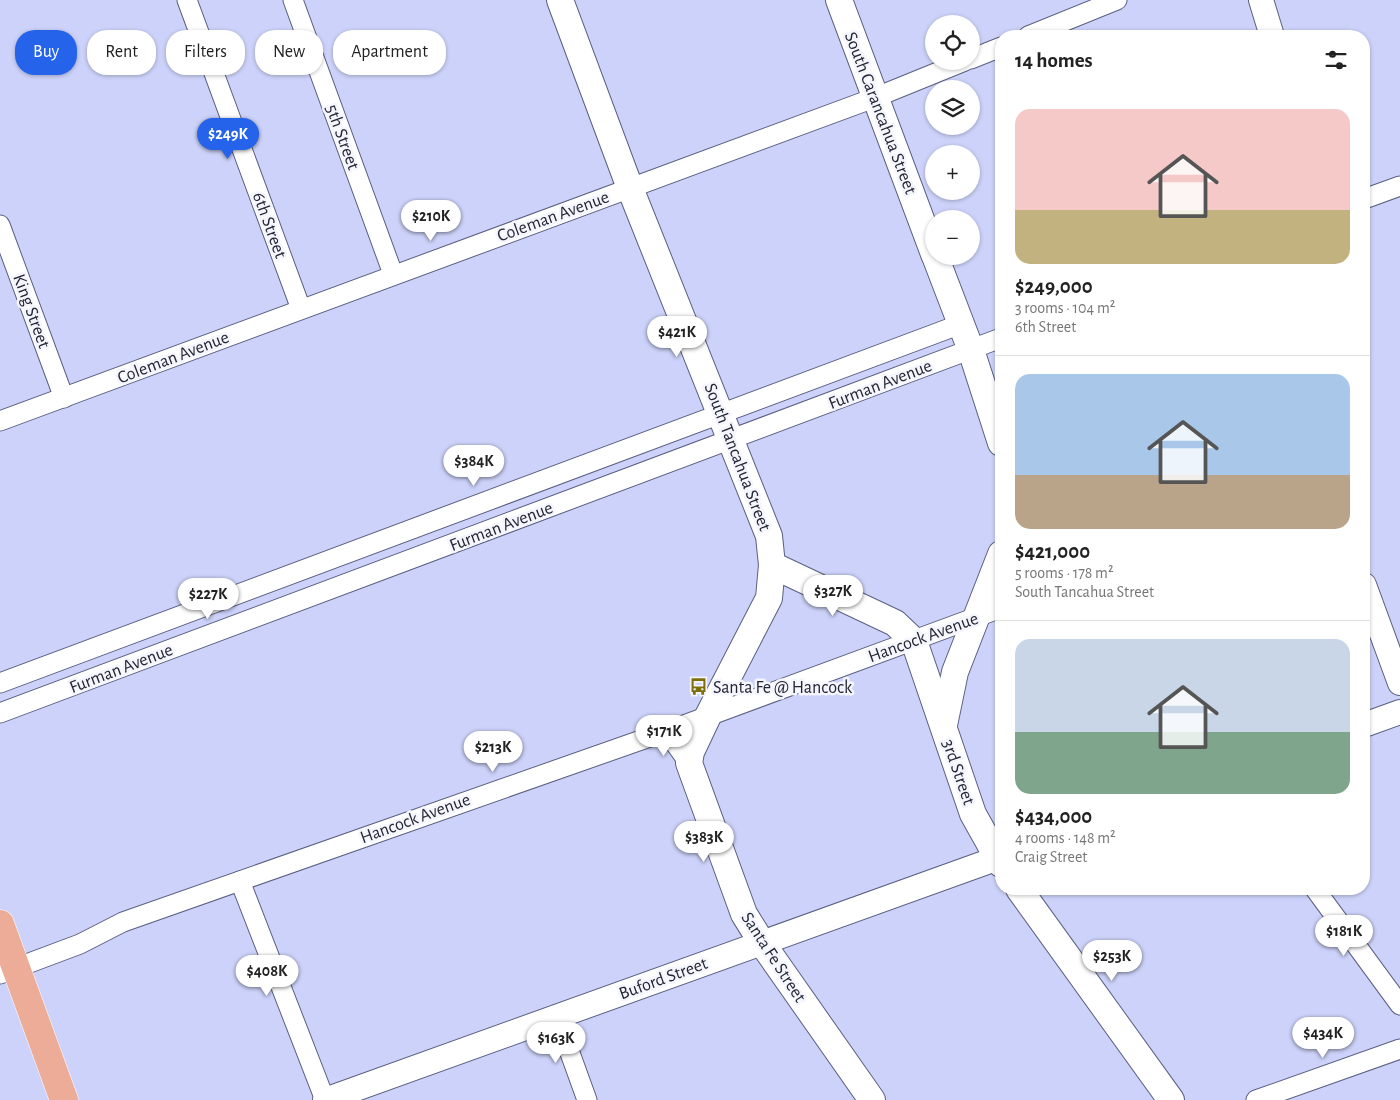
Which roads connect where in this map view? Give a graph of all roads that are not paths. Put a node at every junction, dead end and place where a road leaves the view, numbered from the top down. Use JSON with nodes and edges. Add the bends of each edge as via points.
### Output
{"nodes":[{"id":1,"x":187,"y":0,"type":"edge"},
{"id":2,"x":293,"y":0,"type":"edge"},
{"id":3,"x":560,"y":0,"type":"edge"},
{"id":4,"x":838,"y":0,"type":"edge"},
{"id":5,"x":1117,"y":0,"type":"edge"},
{"id":6,"x":1261,"y":0,"type":"edge"},
{"id":7,"x":1043,"y":30,"type":"edge"},
{"id":8,"x":1270,"y":30,"type":"edge"},
{"id":9,"x":995,"y":49,"type":"edge"},
{"id":10,"x":980,"y":55,"type":"edge"},
{"id":11,"x":943,"y":70,"type":"edge"},
{"id":12,"x":874,"y":98,"type":"junction"},
{"id":13,"x":1400,"y":186,"type":"edge"},
{"id":14,"x":630,"y":188,"type":"junction"},
{"id":15,"x":1370,"y":197,"type":"edge"},
{"id":16,"x":0,"y":225,"type":"edge"},
{"id":17,"x":925,"y":231,"type":"edge"},
{"id":18,"x":938,"y":265,"type":"edge"},
{"id":19,"x":393,"y":274,"type":"junction"},
{"id":20,"x":301,"y":309,"type":"junction"},
{"id":21,"x":961,"y":324,"type":"junction"},
{"id":22,"x":995,"y":340,"type":"edge"},
{"id":23,"x":971,"y":350,"type":"junction"},
{"id":24,"x":64,"y":398,"type":"junction"},
{"id":25,"x":721,"y":412,"type":"junction"},
{"id":26,"x":0,"y":421,"type":"edge"},
{"id":27,"x":995,"y":424,"type":"edge"},
{"id":28,"x":732,"y":439,"type":"junction"},
{"id":29,"x":440,"y":518,"type":"junction"},
{"id":30,"x":449,"y":545,"type":"junction"},
{"id":31,"x":772,"y":565,"type":"junction"},
{"id":32,"x":995,"y":572,"type":"edge"},
{"id":33,"x":1370,"y":602,"type":"edge"},
{"id":34,"x":995,"y":610,"type":"edge"},
{"id":35,"x":188,"y":612,"type":"junction"},
{"id":36,"x":977,"y":618,"type":"junction"},
{"id":37,"x":197,"y":640,"type":"junction"},
{"id":38,"x":914,"y":641,"type":"junction"},
{"id":39,"x":0,"y":683,"type":"edge"},
{"id":40,"x":1400,"y":684,"type":"edge"},
{"id":41,"x":1400,"y":712,"type":"edge"},
{"id":42,"x":0,"y":714,"type":"edge"},
{"id":43,"x":708,"y":716,"type":"junction"},
{"id":44,"x":1370,"y":723,"type":"edge"},
{"id":45,"x":944,"y":728,"type":"junction"},
{"id":46,"x":666,"y":731,"type":"junction"},
{"id":47,"x":689,"y":763,"type":"junction"},
{"id":48,"x":995,"y":851,"type":"edge"},
{"id":49,"x":995,"y":862,"type":"edge"},
{"id":50,"x":240,"y":881,"type":"junction"},
{"id":51,"x":1023,"y":895,"type":"edge"},
{"id":52,"x":1319,"y":895,"type":"edge"},
{"id":53,"x":0,"y":924,"type":"edge"},
{"id":54,"x":762,"y":943,"type":"junction"},
{"id":55,"x":8,"y":971,"type":"edge"},
{"id":56,"x":1400,"y":1005,"type":"edge"},
{"id":57,"x":557,"y":1016,"type":"junction"},
{"id":58,"x":1400,"y":1049,"type":"edge"},
{"id":59,"x":64,"y":1100,"type":"edge"},
{"id":60,"x":325,"y":1100,"type":"edge"},
{"id":61,"x":587,"y":1100,"type":"edge"},
{"id":62,"x":872,"y":1100,"type":"edge"},
{"id":63,"x":1171,"y":1100,"type":"edge"},
{"id":64,"x":1256,"y":1100,"type":"edge"}],
"edges":[{"from":1,"to":20,"type":"street","name":"6th Street"},
{"from":2,"to":19,"type":"street","name":"5th Street"},
{"from":3,"to":14,"type":"main road","name":"South Tancahua Street"},
{"from":4,"to":12,"type":"main road","name":"South Carancahua Street"},
{"from":5,"to":7,"type":"street"},
{"from":6,"to":8,"type":"street"},
{"from":9,"to":10,"type":"street"},
{"from":11,"to":12,"type":"street","name":"Coleman Avenue"},
{"from":12,"to":14,"type":"street","name":"Coleman Avenue"},
{"from":12,"to":17,"type":"main road","name":"South Carancahua Street"},
{"from":13,"to":15,"type":"street"},
{"from":14,"to":19,"type":"street","name":"Coleman Avenue"},
{"from":14,"to":25,"type":"main road","name":"South Tancahua Street"},
{"from":16,"to":24,"type":"street","name":"King Street"},
{"from":18,"to":21,"type":"main road","name":"South Carancahua Street"},
{"from":19,"to":20,"type":"street","name":"Coleman Avenue"},
{"from":20,"to":24,"type":"street","name":"Coleman Avenue"},
{"from":21,"to":23,"type":"main road","name":"South Carancahua Street"},
{"from":21,"to":25,"type":"street","name":"Furman Avenue"},
{"from":22,"to":23,"type":"street","name":"Furman Avenue"},
{"from":23,"to":27,"type":"main road","name":"South Carancahua Street"},
{"from":23,"to":28,"type":"street","name":"Furman Avenue"},
{"from":24,"to":26,"type":"street","name":"Coleman Avenue"},
{"from":25,"to":28,"type":"main road","name":"South Tancahua Street"},
{"from":25,"to":29,"type":"street","name":"Furman Avenue"},
{"from":28,"to":30,"type":"street","name":"Furman Avenue"},
{"from":28,"to":31,"type":"main road","name":"South Tancahua Street","via":[[769,536]]},
{"from":29,"to":30,"type":"street"},
{"from":29,"to":35,"type":"street","name":"Furman Avenue"},
{"from":30,"to":37,"type":"street","name":"Furman Avenue"},
{"from":31,"to":38,"type":"main road","via":[[895,624]]},
{"from":31,"to":43,"type":"main road","name":"South Tancahua Street","via":[[768,598]]},
{"from":32,"to":36,"type":"main road"},
{"from":33,"to":40,"type":"street"},
{"from":34,"to":36,"type":"street","name":"Hancock Avenue"},
{"from":35,"to":37,"type":"street"},
{"from":35,"to":39,"type":"street","name":"Furman Avenue"},
{"from":36,"to":38,"type":"street","name":"Hancock Avenue"},
{"from":36,"to":45,"type":"main road","name":"3rd Street","via":[[954,672]]},
{"from":37,"to":42,"type":"street","name":"Furman Avenue"},
{"from":38,"to":43,"type":"street","name":"Hancock Avenue"},
{"from":38,"to":45,"type":"main road"},
{"from":41,"to":44,"type":"street"},
{"from":43,"to":46,"type":"street","name":"Hancock Avenue"},
{"from":43,"to":47,"type":"main road"},
{"from":45,"to":48,"type":"main road","name":"3rd Street","via":[[973,814]]},
{"from":46,"to":47,"type":"street"},
{"from":46,"to":50,"type":"street","name":"Hancock Avenue"},
{"from":47,"to":54,"type":"main road","name":"Santa Fe Street","via":[[744,914]]},
{"from":49,"to":54,"type":"street","name":"Buford Street"},
{"from":50,"to":55,"type":"street","name":"Hancock Avenue","via":[[123,922],[80,944]]},
{"from":50,"to":60,"type":"street"},
{"from":51,"to":63,"type":"main road"},
{"from":52,"to":56,"type":"street"},
{"from":53,"to":55,"type":"main road"},
{"from":54,"to":57,"type":"street","name":"Buford Street"},
{"from":54,"to":62,"type":"main road","name":"Santa Fe Street"},
{"from":55,"to":59,"type":"main road"},
{"from":57,"to":60,"type":"street","name":"Buford Street"},
{"from":57,"to":61,"type":"street"},
{"from":58,"to":64,"type":"street"}]}
